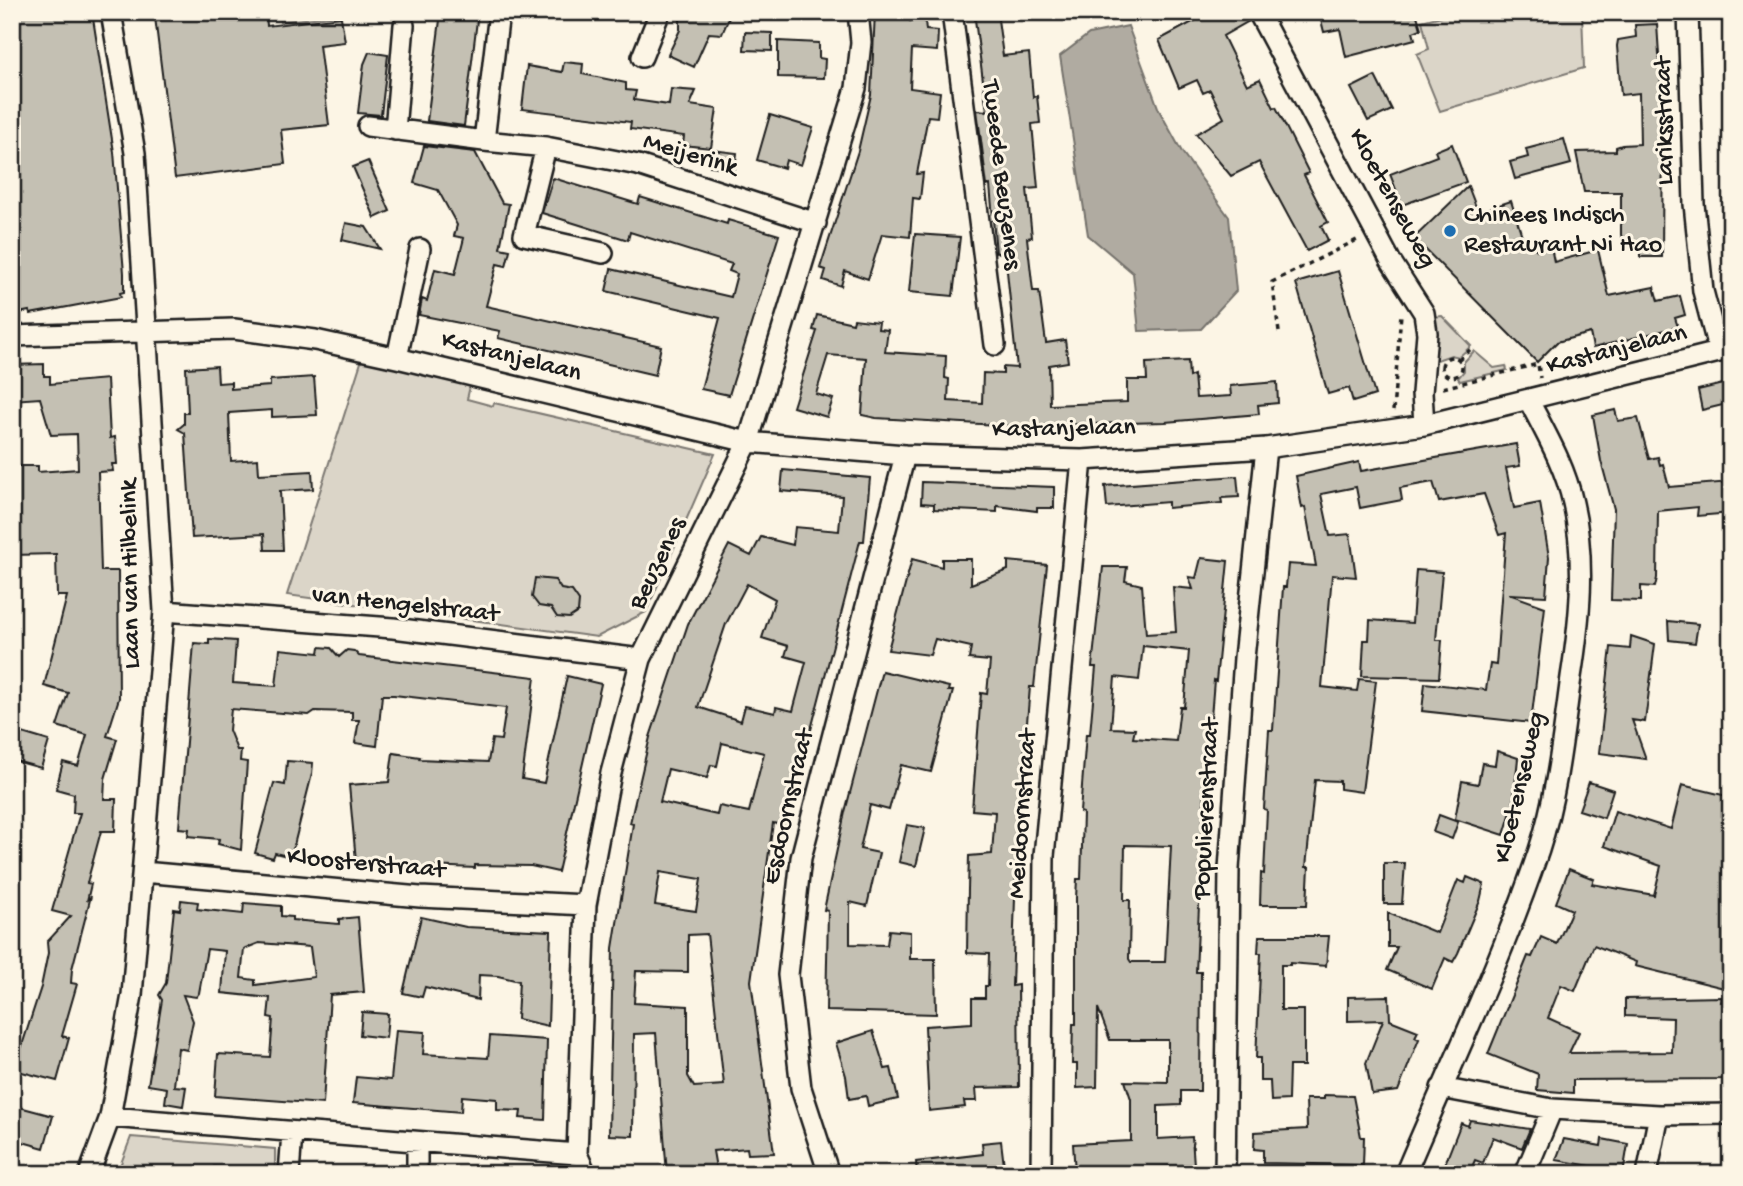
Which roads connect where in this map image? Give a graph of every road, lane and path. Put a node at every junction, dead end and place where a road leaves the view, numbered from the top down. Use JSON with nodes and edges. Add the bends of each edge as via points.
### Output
{"nodes":[{"id":1,"x":111,"y":12,"type":"edge"},
{"id":2,"x":499,"y":12,"type":"edge"},
{"id":3,"x":660,"y":12,"type":"edge"},
{"id":4,"x":858,"y":12,"type":"edge"},
{"id":5,"x":952,"y":12,"type":"edge"},
{"id":6,"x":1258,"y":12,"type":"edge"},
{"id":7,"x":1688,"y":12,"type":"edge"},
{"id":8,"x":404,"y":25,"type":"dead end"},
{"id":9,"x":642,"y":57,"type":"dead end"},
{"id":10,"x":368,"y":126,"type":"dead end"},
{"id":11,"x":395,"y":130,"type":"junction"},
{"id":12,"x":484,"y":141,"type":"junction"},
{"id":13,"x":546,"y":147,"type":"junction"},
{"id":14,"x":816,"y":223,"type":"junction"},
{"id":15,"x":1367,"y":236,"type":"junction"},
{"id":16,"x":420,"y":249,"type":"dead end"},
{"id":17,"x":1364,"y":250,"type":"dead end"},
{"id":18,"x":603,"y":253,"type":"dead end"},
{"id":19,"x":1401,"y":310,"type":"dead end"},
{"id":20,"x":147,"y":330,"type":"junction"},
{"id":21,"x":1279,"y":332,"type":"dead end"},
{"id":22,"x":12,"y":336,"type":"edge"},
{"id":23,"x":995,"y":345,"type":"dead end"},
{"id":24,"x":1472,"y":348,"type":"dead end"},
{"id":25,"x":1725,"y":351,"type":"edge"},
{"id":26,"x":397,"y":358,"type":"junction"},
{"id":27,"x":1459,"y":360,"type":"junction"},
{"id":28,"x":1454,"y":376,"type":"junction"},
{"id":29,"x":1456,"y":385,"type":"junction"},
{"id":30,"x":1422,"y":393,"type":"junction"},
{"id":31,"x":1537,"y":399,"type":"junction"},
{"id":32,"x":1424,"y":425,"type":"junction"},
{"id":33,"x":1392,"y":429,"type":"junction"},
{"id":34,"x":748,"y":442,"type":"junction"},
{"id":35,"x":1266,"y":447,"type":"junction"},
{"id":36,"x":905,"y":455,"type":"junction"},
{"id":37,"x":1082,"y":460,"type":"junction"},
{"id":38,"x":164,"y":611,"type":"junction"},
{"id":39,"x":641,"y":659,"type":"junction"},
{"id":40,"x":143,"y":872,"type":"junction"},
{"id":41,"x":586,"y":905,"type":"junction"},
{"id":42,"x":1441,"y":1088,"type":"junction"},
{"id":43,"x":1552,"y":1109,"type":"junction"},
{"id":44,"x":1731,"y":1114,"type":"edge"},
{"id":45,"x":1659,"y":1115,"type":"junction"},
{"id":46,"x":110,"y":1117,"type":"junction"},
{"id":47,"x":292,"y":1133,"type":"junction"},
{"id":48,"x":417,"y":1144,"type":"junction"},
{"id":49,"x":576,"y":1154,"type":"junction"},
{"id":50,"x":89,"y":1174,"type":"edge"},
{"id":51,"x":289,"y":1174,"type":"edge"},
{"id":52,"x":417,"y":1174,"type":"edge"},
{"id":53,"x":586,"y":1174,"type":"edge"},
{"id":54,"x":829,"y":1174,"type":"edge"},
{"id":55,"x":1041,"y":1174,"type":"edge"},
{"id":56,"x":1225,"y":1174,"type":"edge"},
{"id":57,"x":1405,"y":1174,"type":"edge"},
{"id":58,"x":1525,"y":1174,"type":"edge"},
{"id":59,"x":1647,"y":1174,"type":"edge"}],
"edges":[{"from":1,"to":20,"type":"street","name":"Laan van Hilbelink","via":[[135,153]]},
{"from":2,"to":12,"type":"street"},
{"from":3,"to":9,"type":"street"},
{"from":4,"to":14,"type":"street","name":"Beuzenes","via":[[861,42],[856,88]]},
{"from":5,"to":23,"type":"street","name":"Tweede Beuzenes"},
{"from":6,"to":15,"type":"street","name":"Kloetenseweg"},
{"from":7,"to":25,"type":"street","name":"Lariksstraat","via":[[1694,204],[1703,291]]},
{"from":8,"to":11,"type":"street"},
{"from":10,"to":11,"type":"street","name":"Meijerink"},
{"from":11,"to":12,"type":"street","name":"Meijerink"},
{"from":12,"to":13,"type":"street","name":"Meijerink"},
{"from":13,"to":14,"type":"street","name":"Meijerink","via":[[638,165]]},
{"from":13,"to":18,"type":"street","via":[[524,235]]},
{"from":14,"to":34,"type":"street","name":"Beuzenes"},
{"from":15,"to":17,"type":"path"},
{"from":15,"to":21,"type":"path","via":[[1272,282]]},
{"from":15,"to":30,"type":"street","name":"Kloetenseweg","via":[[1424,313]]},
{"from":16,"to":26,"type":"street","name":"Kastanjelaan"},
{"from":19,"to":33,"type":"path"},
{"from":20,"to":22,"type":"street","name":"Kastanjelaan"},
{"from":20,"to":26,"type":"street","name":"Kastanjelaan","via":[[234,330],[315,340]]},
{"from":20,"to":38,"type":"street","name":"Laan van Hilbelink"},
{"from":24,"to":27,"type":"path"},
{"from":25,"to":31,"type":"street","name":"Kastanjelaan"},
{"from":26,"to":34,"type":"street","name":"Kastanjelaan"},
{"from":27,"to":28,"type":"path","via":[[1461,369]]},
{"from":27,"to":28,"type":"path","via":[[1449,357],[1443,364],[1445,374]]},
{"from":28,"to":29,"type":"path"},
{"from":29,"to":30,"type":"path"},
{"from":29,"to":31,"type":"path","via":[[1538,364]]},
{"from":30,"to":32,"type":"street","name":"Kloetenseweg"},
{"from":31,"to":32,"type":"street","name":"Kastanjelaan"},
{"from":31,"to":42,"type":"street","name":"Kloetenseweg","via":[[1573,503],[1580,547],[1578,628],[1561,754],[1539,848]]},
{"from":32,"to":33,"type":"street","name":"Kastanjelaan"},
{"from":33,"to":35,"type":"street","name":"Kastanjelaan"},
{"from":34,"to":36,"type":"street","name":"Kastanjelaan"},
{"from":34,"to":39,"type":"street","name":"Beuzenes"},
{"from":35,"to":37,"type":"street","name":"Kastanjelaan"},
{"from":35,"to":56,"type":"street","name":"Populierenstraat","via":[[1229,869]]},
{"from":36,"to":37,"type":"street","name":"Kastanjelaan"},
{"from":36,"to":54,"type":"street","name":"Esdoornstraat","via":[[801,858],[788,975],[801,1088]]},
{"from":37,"to":55,"type":"street","name":"Meidoornstraat","via":[[1044,856]]},
{"from":38,"to":39,"type":"street","name":"van Hengelstraat","via":[[393,628]]},
{"from":38,"to":40,"type":"street","name":"Laan van Hilbelink"},
{"from":39,"to":41,"type":"street","name":"Beuzenes","via":[[611,773]]},
{"from":40,"to":41,"type":"street","name":"Kloosterstraat","via":[[420,897]]},
{"from":40,"to":46,"type":"street","name":"Laan van Hilbelink","via":[[132,995]]},
{"from":41,"to":49,"type":"street","name":"Beuzenes"},
{"from":42,"to":43,"type":"street"},
{"from":42,"to":57,"type":"street","name":"Kloetenseweg"},
{"from":43,"to":45,"type":"street"},
{"from":43,"to":58,"type":"street"},
{"from":44,"to":45,"type":"street"},
{"from":45,"to":59,"type":"street"},
{"from":46,"to":47,"type":"street"},
{"from":46,"to":50,"type":"street","name":"Laan van Hilbelink"},
{"from":47,"to":48,"type":"street"},
{"from":47,"to":51,"type":"street"},
{"from":48,"to":49,"type":"street"},
{"from":48,"to":52,"type":"street"},
{"from":49,"to":53,"type":"street"}]}
